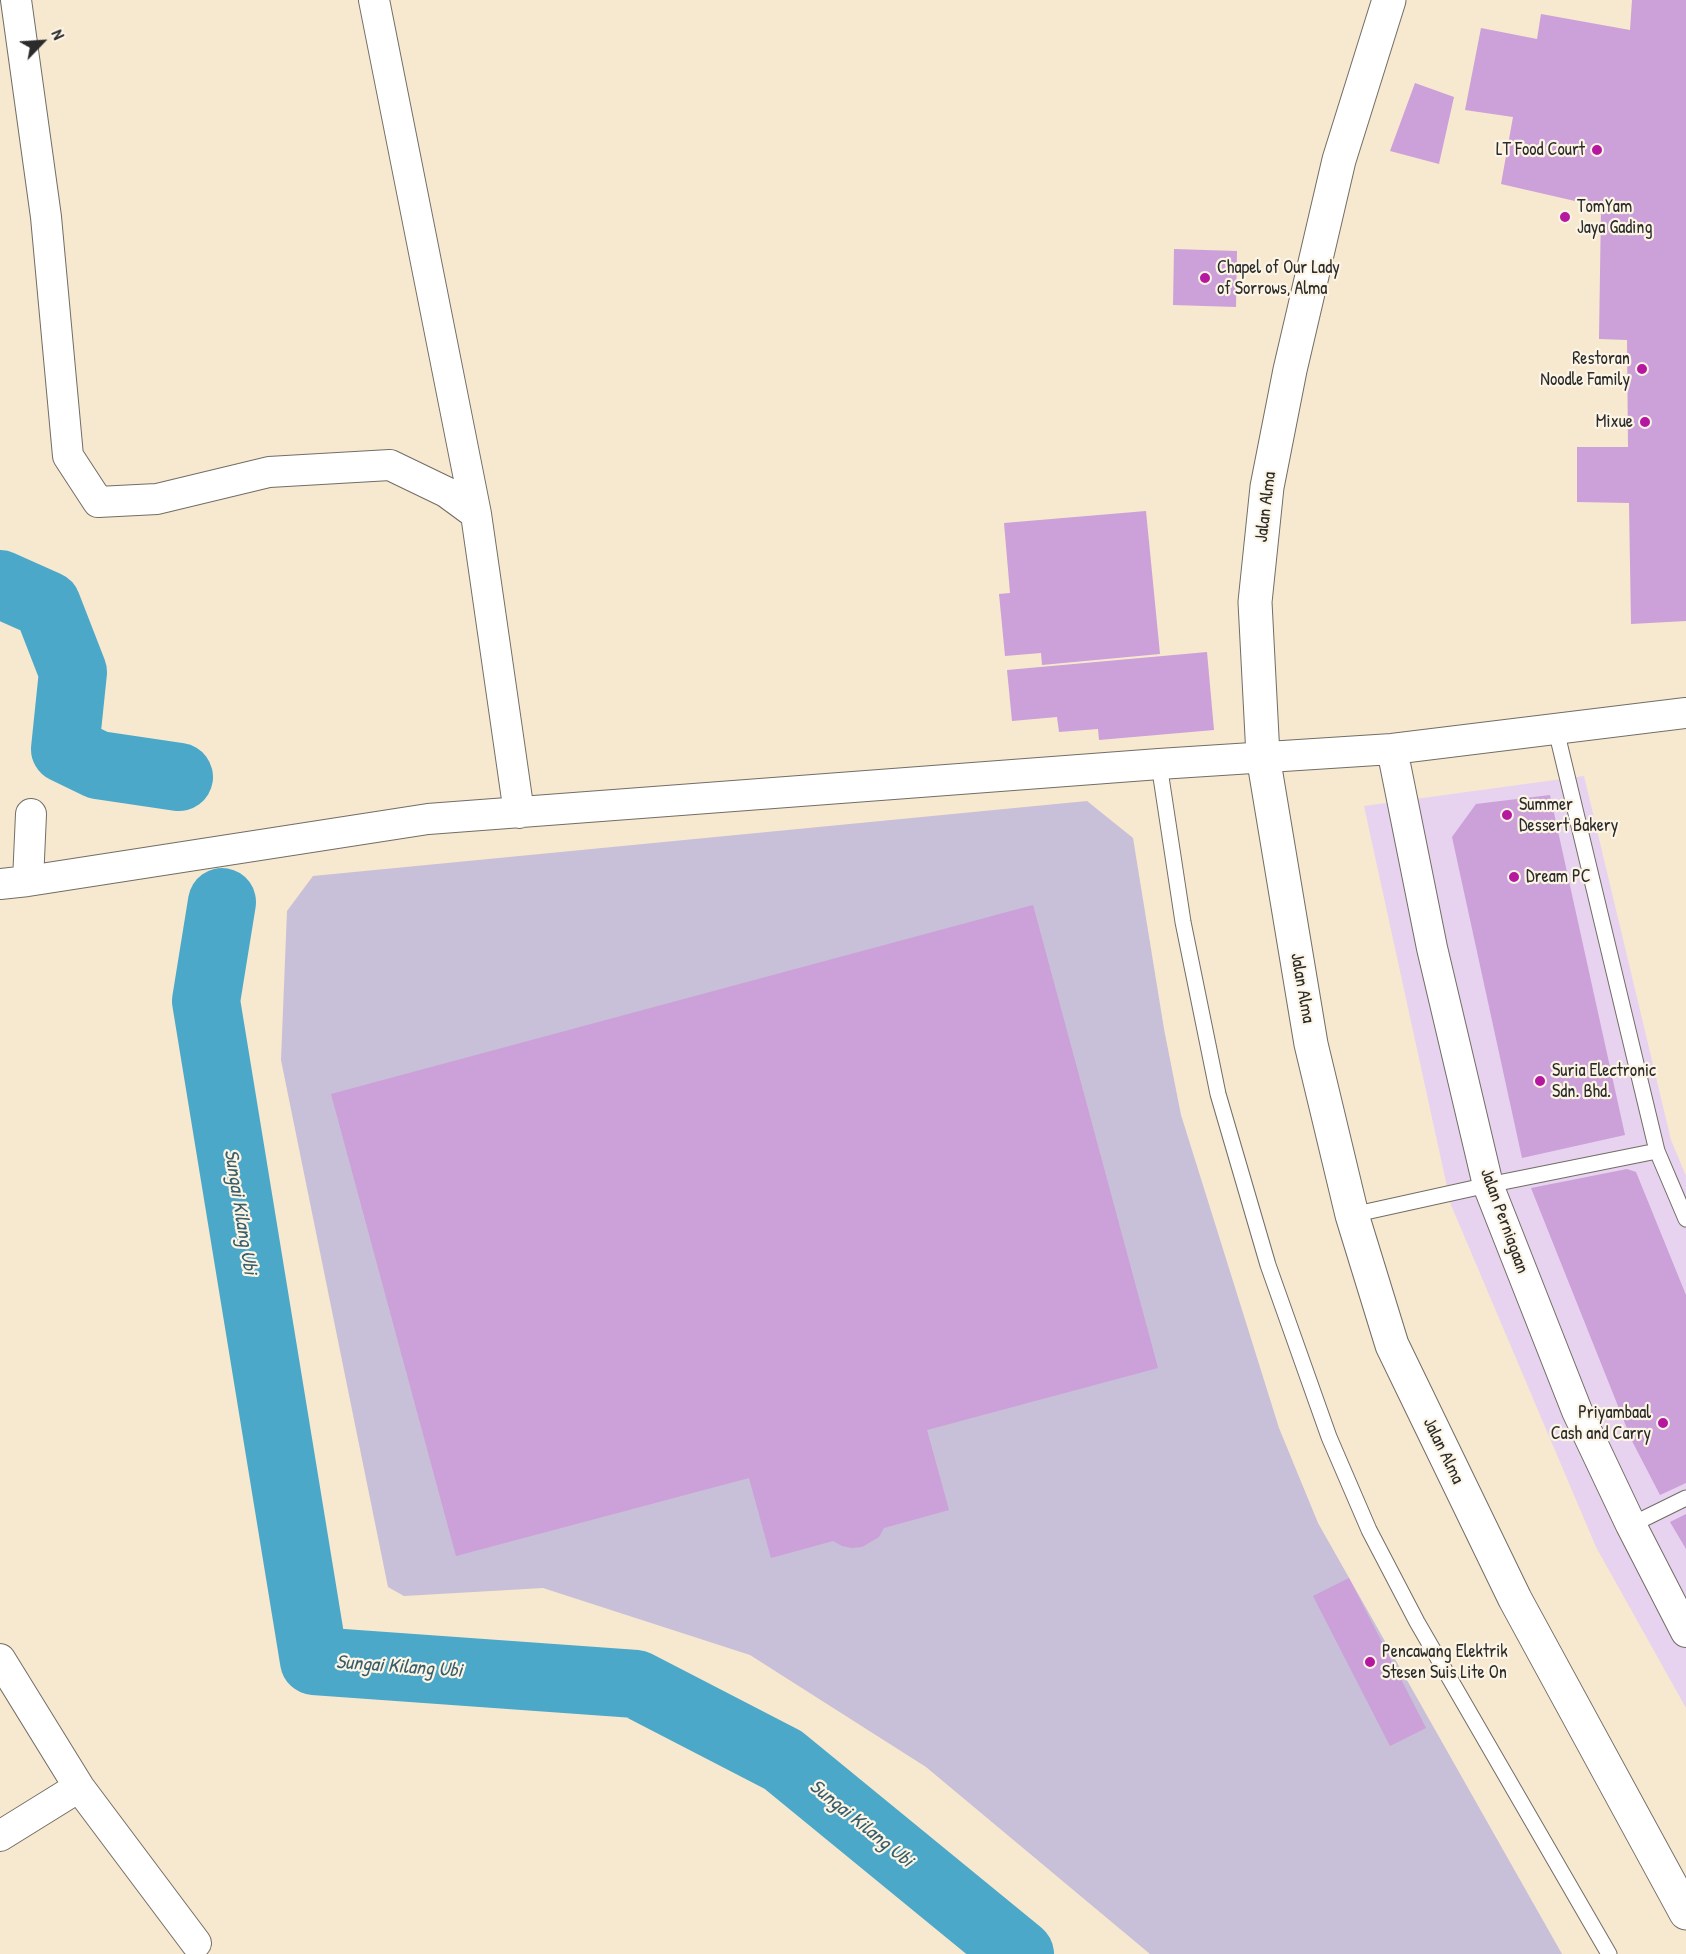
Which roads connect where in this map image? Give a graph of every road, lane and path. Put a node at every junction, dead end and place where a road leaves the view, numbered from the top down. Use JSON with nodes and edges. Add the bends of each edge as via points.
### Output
{"nodes":[{"id":1,"x":16,"y":0,"type":"edge"},
{"id":2,"x":374,"y":0,"type":"edge"},
{"id":3,"x":1389,"y":0,"type":"edge"},
{"id":4,"x":476,"y":514,"type":"junction"},
{"id":5,"x":1686,"y":713,"type":"edge"},
{"id":6,"x":1556,"y":730,"type":"junction"},
{"id":7,"x":1392,"y":749,"type":"junction"},
{"id":8,"x":1263,"y":756,"type":"junction"},
{"id":9,"x":1159,"y":764,"type":"junction"},
{"id":10,"x":519,"y":813,"type":"junction"},
{"id":11,"x":31,"y":814,"type":"dead end"},
{"id":12,"x":14,"y":882,"type":"edge"},
{"id":13,"x":1657,"y":1151,"type":"junction"},
{"id":14,"x":1488,"y":1185,"type":"junction"},
{"id":15,"x":1352,"y":1215,"type":"junction"},
{"id":16,"x":1686,"y":1219,"type":"edge"},
{"id":17,"x":1686,"y":1498,"type":"edge"},
{"id":18,"x":1631,"y":1525,"type":"junction"},
{"id":19,"x":1686,"y":1632,"type":"edge"},
{"id":20,"x":0,"y":1659,"type":"edge"},
{"id":21,"x":79,"y":1787,"type":"junction"},
{"id":22,"x":0,"y":1836,"type":"edge"},
{"id":23,"x":1686,"y":1913,"type":"edge"},
{"id":24,"x":196,"y":1943,"type":"dead end"},
{"id":25,"x":1609,"y":1954,"type":"edge"}],
"edges":[{"from":1,"to":4,"type":"street","via":[[46,216],[68,456],[98,502],[157,499],[269,472],[390,465],[446,492]]},
{"from":2,"to":4,"type":"street"},
{"from":3,"to":8,"type":"main road","name":"Jalan Alma","via":[[1339,160],[1267,487],[1255,602]]},
{"from":4,"to":10,"type":"street"},
{"from":5,"to":6,"type":"street"},
{"from":6,"to":7,"type":"street"},
{"from":6,"to":13,"type":"lane"},
{"from":7,"to":8,"type":"street"},
{"from":7,"to":14,"type":"street","name":"Jalan Perniagaan","via":[[1432,948]]},
{"from":8,"to":9,"type":"street"},
{"from":8,"to":15,"type":"main road","name":"Jalan Alma","via":[[1311,1044]]},
{"from":9,"to":10,"type":"street"},
{"from":9,"to":25,"type":"lane","via":[[1184,922],[1218,1094],[1268,1265],[1329,1437],[1369,1530],[1417,1622]]},
{"from":10,"to":12,"type":"street","via":[[428,819]]},
{"from":11,"to":12,"type":"street"},
{"from":13,"to":14,"type":"lane"},
{"from":13,"to":16,"type":"lane"},
{"from":14,"to":15,"type":"lane"},
{"from":14,"to":18,"type":"street","name":"Jalan Perniagaan","via":[[1577,1411]]},
{"from":15,"to":23,"type":"main road","name":"Jalan Alma","via":[[1392,1345],[1515,1599]]},
{"from":17,"to":18,"type":"lane"},
{"from":18,"to":19,"type":"street","name":"Jalan Perniagaan"},
{"from":20,"to":21,"type":"street"},
{"from":21,"to":22,"type":"street"},
{"from":21,"to":24,"type":"street"}]}
